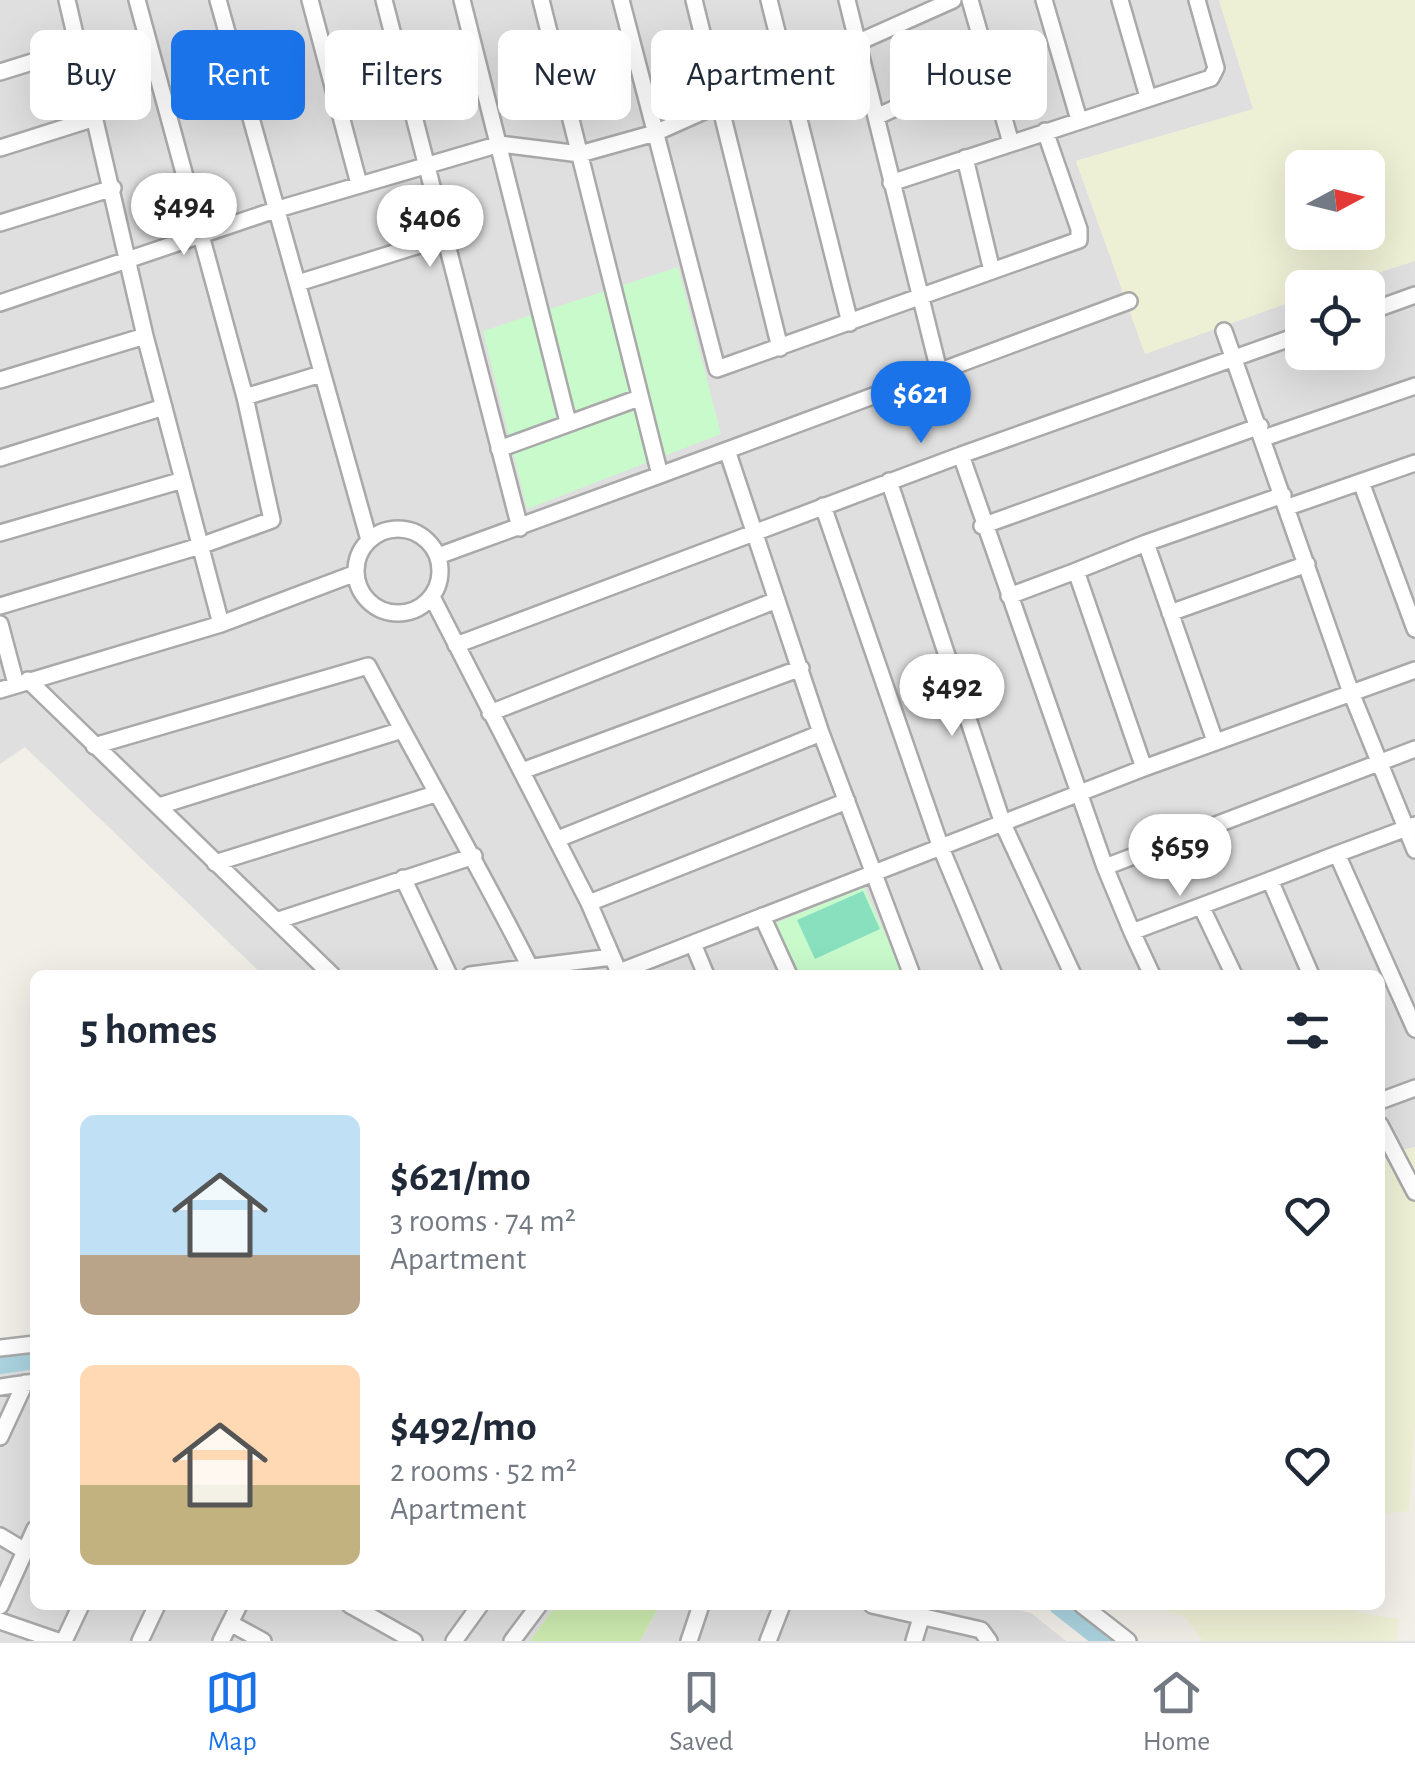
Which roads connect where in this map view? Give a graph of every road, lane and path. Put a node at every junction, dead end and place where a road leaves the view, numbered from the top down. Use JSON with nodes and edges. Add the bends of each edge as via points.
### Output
{"nodes":[{"id":1,"x":67,"y":0,"type":"edge"},
{"id":2,"x":136,"y":0,"type":"edge"},
{"id":3,"x":218,"y":0,"type":"edge"},
{"id":4,"x":310,"y":0,"type":"edge"},
{"id":5,"x":384,"y":0,"type":"edge"},
{"id":6,"x":462,"y":0,"type":"edge"},
{"id":7,"x":540,"y":0,"type":"edge"},
{"id":8,"x":621,"y":0,"type":"edge"},
{"id":9,"x":694,"y":0,"type":"edge"},
{"id":10,"x":769,"y":0,"type":"edge"},
{"id":11,"x":846,"y":0,"type":"edge"},
{"id":12,"x":953,"y":0,"type":"edge"},
{"id":13,"x":970,"y":0,"type":"edge"},
{"id":14,"x":1044,"y":0,"type":"edge"},
{"id":15,"x":1120,"y":0,"type":"edge"},
{"id":16,"x":1196,"y":0,"type":"edge"},
{"id":17,"x":73,"y":30,"type":"edge"},
{"id":18,"x":702,"y":30,"type":"edge"},
{"id":19,"x":777,"y":30,"type":"edge"},
{"id":20,"x":855,"y":30,"type":"edge"},
{"id":21,"x":979,"y":30,"type":"edge"},
{"id":22,"x":870,"y":37,"type":"edge"},
{"id":23,"x":30,"y":63,"type":"edge"},
{"id":24,"x":0,"y":72,"type":"edge"},
{"id":25,"x":870,"y":92,"type":"edge"},
{"id":26,"x":1148,"y":97,"type":"junction"},
{"id":27,"x":890,"y":111,"type":"edge"},
{"id":28,"x":876,"y":117,"type":"junction"},
{"id":29,"x":89,"y":120,"type":"edge"},
{"id":30,"x":95,"y":120,"type":"edge"},
{"id":31,"x":684,"y":120,"type":"edge"},
{"id":32,"x":724,"y":120,"type":"edge"},
{"id":33,"x":799,"y":120,"type":"edge"},
{"id":34,"x":1005,"y":120,"type":"edge"},
{"id":35,"x":1080,"y":120,"type":"junction"},
{"id":36,"x":1045,"y":132,"type":"junction"},
{"id":37,"x":654,"y":133,"type":"junction"},
{"id":38,"x":1011,"y":143,"type":"junction"},
{"id":39,"x":500,"y":144,"type":"junction"},
{"id":40,"x":0,"y":148,"type":"edge"},
{"id":41,"x":580,"y":154,"type":"junction"},
{"id":42,"x":965,"y":158,"type":"junction"},
{"id":43,"x":428,"y":164,"type":"junction"},
{"id":44,"x":891,"y":182,"type":"junction"},
{"id":45,"x":360,"y":184,"type":"junction"},
{"id":46,"x":112,"y":188,"type":"junction"},
{"id":47,"x":278,"y":209,"type":"junction"},
{"id":48,"x":0,"y":222,"type":"edge"},
{"id":49,"x":202,"y":236,"type":"junction"},
{"id":50,"x":445,"y":238,"type":"junction"},
{"id":51,"x":128,"y":261,"type":"junction"},
{"id":52,"x":992,"y":271,"type":"junction"},
{"id":53,"x":298,"y":282,"type":"junction"},
{"id":54,"x":1415,"y":295,"type":"edge"},
{"id":55,"x":918,"y":298,"type":"junction"},
{"id":56,"x":1129,"y":301,"type":"dead end"},
{"id":57,"x":0,"y":303,"type":"edge"},
{"id":58,"x":1385,"y":306,"type":"edge"},
{"id":59,"x":850,"y":323,"type":"junction"},
{"id":60,"x":1224,"y":330,"type":"dead end"},
{"id":61,"x":145,"y":336,"type":"junction"},
{"id":62,"x":1285,"y":340,"type":"edge"},
{"id":63,"x":780,"y":348,"type":"junction"},
{"id":64,"x":1234,"y":357,"type":"junction"},
{"id":65,"x":939,"y":371,"type":"junction"},
{"id":66,"x":321,"y":374,"type":"junction"},
{"id":67,"x":0,"y":380,"type":"edge"},
{"id":68,"x":1415,"y":386,"type":"edge"},
{"id":69,"x":246,"y":397,"type":"junction"},
{"id":70,"x":640,"y":398,"type":"junction"},
{"id":71,"x":164,"y":408,"type":"junction"},
{"id":72,"x":568,"y":422,"type":"junction"},
{"id":73,"x":1262,"y":432,"type":"junction"},
{"id":74,"x":499,"y":449,"type":"junction"},
{"id":75,"x":728,"y":450,"type":"junction"},
{"id":76,"x":960,"y":455,"type":"junction"},
{"id":77,"x":0,"y":458,"type":"edge"},
{"id":78,"x":1415,"y":463,"type":"edge"},
{"id":79,"x":660,"y":475,"type":"junction"},
{"id":80,"x":183,"y":480,"type":"junction"},
{"id":81,"x":889,"y":481,"type":"junction"},
{"id":82,"x":1361,"y":482,"type":"junction"},
{"id":83,"x":1286,"y":501,"type":"junction"},
{"id":84,"x":824,"y":506,"type":"junction"},
{"id":85,"x":982,"y":526,"type":"junction"},
{"id":86,"x":520,"y":528,"type":"junction"},
{"id":87,"x":752,"y":531,"type":"junction"},
{"id":88,"x":0,"y":533,"type":"edge"},
{"id":89,"x":369,"y":540,"type":"junction"},
{"id":90,"x":1146,"y":544,"type":"junction"},
{"id":91,"x":200,"y":546,"type":"junction"},
{"id":92,"x":438,"y":556,"type":"junction"},
{"id":93,"x":1306,"y":564,"type":"junction"},
{"id":94,"x":1076,"y":571,"type":"junction"},
{"id":95,"x":356,"y":573,"type":"junction"},
{"id":96,"x":1010,"y":596,"type":"junction"},
{"id":97,"x":432,"y":597,"type":"junction"},
{"id":98,"x":777,"y":600,"type":"junction"},
{"id":99,"x":0,"y":606,"type":"edge"},
{"id":100,"x":1170,"y":613,"type":"junction"},
{"id":101,"x":0,"y":624,"type":"edge"},
{"id":102,"x":221,"y":624,"type":"junction"},
{"id":103,"x":1415,"y":629,"type":"edge"},
{"id":104,"x":456,"y":645,"type":"junction"},
{"id":105,"x":802,"y":668,"type":"junction"},
{"id":106,"x":1415,"y":670,"type":"edge"},
{"id":107,"x":15,"y":685,"type":"edge"},
{"id":108,"x":1350,"y":690,"type":"junction"},
{"id":109,"x":490,"y":712,"type":"junction"},
{"id":110,"x":402,"y":730,"type":"junction"},
{"id":111,"x":821,"y":732,"type":"junction"},
{"id":112,"x":1216,"y":741,"type":"junction"},
{"id":113,"x":94,"y":746,"type":"junction"},
{"id":114,"x":1415,"y":749,"type":"edge"},
{"id":115,"x":1380,"y":762,"type":"junction"},
{"id":116,"x":1144,"y":768,"type":"junction"},
{"id":117,"x":522,"y":771,"type":"junction"},
{"id":118,"x":436,"y":794,"type":"junction"},
{"id":119,"x":1077,"y":794,"type":"junction"},
{"id":120,"x":847,"y":801,"type":"junction"},
{"id":121,"x":160,"y":806,"type":"junction"},
{"id":122,"x":1004,"y":824,"type":"junction"},
{"id":123,"x":1410,"y":826,"type":"edge"},
{"id":124,"x":558,"y":839,"type":"junction"},
{"id":125,"x":941,"y":848,"type":"junction"},
{"id":126,"x":1415,"y":850,"type":"edge"},
{"id":127,"x":1337,"y":854,"type":"junction"},
{"id":128,"x":474,"y":856,"type":"junction"},
{"id":129,"x":215,"y":863,"type":"junction"},
{"id":130,"x":1105,"y":867,"type":"junction"},
{"id":131,"x":874,"y":873,"type":"junction"},
{"id":132,"x":403,"y":878,"type":"junction"},
{"id":133,"x":1270,"y":880,"type":"junction"},
{"id":134,"x":589,"y":903,"type":"junction"},
{"id":135,"x":1201,"y":906,"type":"junction"},
{"id":136,"x":762,"y":916,"type":"junction"},
{"id":137,"x":279,"y":920,"type":"junction"},
{"id":138,"x":1132,"y":932,"type":"junction"},
{"id":139,"x":694,"y":946,"type":"junction"},
{"id":140,"x":617,"y":968,"type":"edge"},
{"id":141,"x":530,"y":969,"type":"junction"},
{"id":142,"x":327,"y":970,"type":"edge"},
{"id":143,"x":446,"y":970,"type":"edge"},
{"id":144,"x":520,"y":970,"type":"edge"},
{"id":145,"x":555,"y":970,"type":"edge"},
{"id":146,"x":704,"y":970,"type":"edge"},
{"id":147,"x":787,"y":970,"type":"edge"},
{"id":148,"x":910,"y":970,"type":"edge"},
{"id":149,"x":992,"y":970,"type":"edge"},
{"id":150,"x":1070,"y":970,"type":"edge"},
{"id":151,"x":1150,"y":970,"type":"edge"},
{"id":152,"x":1232,"y":970,"type":"edge"},
{"id":153,"x":1309,"y":970,"type":"edge"},
{"id":154,"x":1415,"y":1029,"type":"edge"},
{"id":155,"x":1415,"y":1088,"type":"edge"},
{"id":156,"x":1385,"y":1099,"type":"edge"},
{"id":157,"x":1385,"y":1135,"type":"edge"},
{"id":158,"x":1415,"y":1192,"type":"edge"},
{"id":159,"x":30,"y":1345,"type":"edge"},
{"id":160,"x":0,"y":1348,"type":"edge"},
{"id":161,"x":30,"y":1382,"type":"edge"},
{"id":162,"x":0,"y":1387,"type":"edge"},
{"id":163,"x":0,"y":1436,"type":"edge"},
{"id":164,"x":0,"y":1536,"type":"edge"},
{"id":165,"x":30,"y":1539,"type":"edge"},
{"id":166,"x":24,"y":1551,"type":"junction"},
{"id":167,"x":0,"y":1606,"type":"edge"},
{"id":168,"x":78,"y":1610,"type":"edge"},
{"id":169,"x":155,"y":1610,"type":"edge"},
{"id":170,"x":236,"y":1610,"type":"edge"},
{"id":171,"x":360,"y":1610,"type":"edge"},
{"id":172,"x":386,"y":1610,"type":"edge"},
{"id":173,"x":476,"y":1610,"type":"edge"},
{"id":174,"x":535,"y":1610,"type":"edge"},
{"id":175,"x":699,"y":1610,"type":"edge"},
{"id":176,"x":780,"y":1610,"type":"edge"},
{"id":177,"x":891,"y":1610,"type":"edge"},
{"id":178,"x":1088,"y":1610,"type":"edge"},
{"id":179,"x":921,"y":1618,"type":"junction"},
{"id":180,"x":379,"y":1620,"type":"junction"},
{"id":181,"x":0,"y":1621,"type":"edge"},
{"id":182,"x":230,"y":1623,"type":"junction"},
{"id":183,"x":61,"y":1641,"type":"edge"},
{"id":184,"x":140,"y":1641,"type":"edge"},
{"id":185,"x":221,"y":1641,"type":"edge"},
{"id":186,"x":263,"y":1641,"type":"edge"},
{"id":187,"x":414,"y":1641,"type":"edge"},
{"id":188,"x":454,"y":1641,"type":"edge"},
{"id":189,"x":512,"y":1641,"type":"edge"},
{"id":190,"x":688,"y":1641,"type":"edge"},
{"id":191,"x":768,"y":1641,"type":"edge"},
{"id":192,"x":914,"y":1641,"type":"edge"},
{"id":193,"x":988,"y":1641,"type":"edge"},
{"id":194,"x":1128,"y":1641,"type":"edge"}],
"edges":[{"from":1,"to":17,"type":"street"},
{"from":2,"to":49,"type":"street"},
{"from":3,"to":47,"type":"street"},
{"from":4,"to":45,"type":"street"},
{"from":5,"to":43,"type":"street"},
{"from":6,"to":39,"type":"street"},
{"from":7,"to":41,"type":"street"},
{"from":8,"to":37,"type":"street"},
{"from":9,"to":18,"type":"street"},
{"from":10,"to":19,"type":"street"},
{"from":11,"to":20,"type":"street"},
{"from":12,"to":22,"type":"street"},
{"from":13,"to":21,"type":"street"},
{"from":14,"to":35,"type":"street"},
{"from":15,"to":26,"type":"street"},
{"from":16,"to":26,"type":"street","via":[[1215,76]]},
{"from":23,"to":24,"type":"street"},
{"from":25,"to":28,"type":"street"},
{"from":26,"to":35,"type":"street"},
{"from":27,"to":28,"type":"street"},
{"from":28,"to":44,"type":"street"},
{"from":29,"to":40,"type":"street"},
{"from":30,"to":46,"type":"street"},
{"from":31,"to":37,"type":"street"},
{"from":32,"to":63,"type":"street"},
{"from":33,"to":59,"type":"street"},
{"from":34,"to":38,"type":"street"},
{"from":35,"to":36,"type":"street"},
{"from":36,"to":38,"type":"street"},
{"from":36,"to":52,"type":"street","via":[[1080,237]]},
{"from":37,"to":41,"type":"street"},
{"from":37,"to":63,"type":"street","via":[[714,366],[727,368]]},
{"from":38,"to":42,"type":"street"},
{"from":39,"to":41,"type":"street"},
{"from":39,"to":43,"type":"street"},
{"from":39,"to":72,"type":"street"},
{"from":41,"to":70,"type":"street"},
{"from":42,"to":44,"type":"street"},
{"from":42,"to":52,"type":"street"},
{"from":43,"to":45,"type":"street"},
{"from":43,"to":50,"type":"street"},
{"from":44,"to":55,"type":"street"},
{"from":45,"to":47,"type":"street"},
{"from":46,"to":48,"type":"street"},
{"from":46,"to":51,"type":"street"},
{"from":47,"to":49,"type":"street"},
{"from":47,"to":53,"type":"street"},
{"from":49,"to":51,"type":"street"},
{"from":49,"to":69,"type":"street"},
{"from":50,"to":53,"type":"street"},
{"from":50,"to":74,"type":"street"},
{"from":51,"to":57,"type":"street"},
{"from":51,"to":61,"type":"street"},
{"from":52,"to":55,"type":"street"},
{"from":53,"to":66,"type":"street"},
{"from":54,"to":58,"type":"street"},
{"from":55,"to":59,"type":"street"},
{"from":55,"to":65,"type":"street"},
{"from":56,"to":65,"type":"street"},
{"from":59,"to":63,"type":"street"},
{"from":60,"to":64,"type":"street"},
{"from":61,"to":67,"type":"street"},
{"from":61,"to":71,"type":"street"},
{"from":62,"to":64,"type":"street"},
{"from":64,"to":73,"type":"street"},
{"from":64,"to":76,"type":"street"},
{"from":65,"to":75,"type":"street"},
{"from":66,"to":69,"type":"street"},
{"from":66,"to":89,"type":"street"},
{"from":68,"to":73,"type":"street"},
{"from":69,"to":91,"type":"street","via":[[272,520]]},
{"from":70,"to":72,"type":"street"},
{"from":70,"to":79,"type":"street"},
{"from":71,"to":77,"type":"street"},
{"from":71,"to":80,"type":"street"},
{"from":72,"to":74,"type":"street"},
{"from":73,"to":83,"type":"street"},
{"from":73,"to":85,"type":"street"},
{"from":74,"to":86,"type":"street"},
{"from":75,"to":79,"type":"street"},
{"from":75,"to":87,"type":"street"},
{"from":76,"to":81,"type":"street"},
{"from":76,"to":85,"type":"street"},
{"from":78,"to":82,"type":"street"},
{"from":79,"to":86,"type":"street"},
{"from":80,"to":88,"type":"street"},
{"from":80,"to":91,"type":"street"},
{"from":81,"to":84,"type":"street"},
{"from":81,"to":122,"type":"street"},
{"from":82,"to":83,"type":"street"},
{"from":82,"to":103,"type":"street"},
{"from":83,"to":90,"type":"street"},
{"from":83,"to":93,"type":"street"},
{"from":84,"to":87,"type":"street"},
{"from":84,"to":125,"type":"street"},
{"from":85,"to":96,"type":"street"},
{"from":86,"to":92,"type":"street"},
{"from":87,"to":98,"type":"street"},
{"from":87,"to":104,"type":"street"},
{"from":89,"to":92,"type":"street","via":[[404,529],[430,543]]},
{"from":89,"to":95,"type":"street"},
{"from":90,"to":94,"type":"street"},
{"from":90,"to":100,"type":"street"},
{"from":91,"to":99,"type":"street"},
{"from":91,"to":102,"type":"street"},
{"from":92,"to":97,"type":"street"},
{"from":93,"to":100,"type":"street"},
{"from":93,"to":108,"type":"street"},
{"from":94,"to":96,"type":"street"},
{"from":94,"to":116,"type":"street"},
{"from":95,"to":97,"type":"street","via":[[361,592],[380,610],[408,613]]},
{"from":95,"to":102,"type":"street"},
{"from":96,"to":119,"type":"street"},
{"from":97,"to":104,"type":"street"},
{"from":98,"to":105,"type":"street"},
{"from":98,"to":109,"type":"street"},
{"from":100,"to":112,"type":"street"},
{"from":101,"to":107,"type":"street"},
{"from":102,"to":107,"type":"street"},
{"from":104,"to":109,"type":"street"},
{"from":105,"to":111,"type":"street"},
{"from":105,"to":117,"type":"street"},
{"from":106,"to":108,"type":"street"},
{"from":107,"to":113,"type":"street"},
{"from":108,"to":112,"type":"street"},
{"from":108,"to":115,"type":"street"},
{"from":109,"to":117,"type":"street"},
{"from":110,"to":113,"type":"street","via":[[368,666]]},
{"from":110,"to":118,"type":"street"},
{"from":110,"to":121,"type":"street"},
{"from":111,"to":120,"type":"street"},
{"from":111,"to":124,"type":"street"},
{"from":112,"to":116,"type":"street"},
{"from":113,"to":121,"type":"street"},
{"from":114,"to":115,"type":"street"},
{"from":115,"to":123,"type":"street"},
{"from":115,"to":130,"type":"street"},
{"from":116,"to":119,"type":"street"},
{"from":117,"to":124,"type":"street"},
{"from":118,"to":128,"type":"street"},
{"from":118,"to":129,"type":"street"},
{"from":119,"to":122,"type":"street"},
{"from":119,"to":130,"type":"street"},
{"from":120,"to":131,"type":"street"},
{"from":120,"to":134,"type":"street"},
{"from":121,"to":129,"type":"street"},
{"from":122,"to":125,"type":"street"},
{"from":122,"to":150,"type":"street"},
{"from":123,"to":126,"type":"street"},
{"from":123,"to":127,"type":"street"},
{"from":124,"to":134,"type":"street"},
{"from":125,"to":131,"type":"street"},
{"from":125,"to":149,"type":"street"},
{"from":127,"to":133,"type":"street"},
{"from":127,"to":154,"type":"street"},
{"from":128,"to":132,"type":"street"},
{"from":128,"to":141,"type":"street"},
{"from":129,"to":137,"type":"street"},
{"from":130,"to":138,"type":"street"},
{"from":131,"to":136,"type":"street"},
{"from":131,"to":148,"type":"street"},
{"from":132,"to":137,"type":"street"},
{"from":132,"to":143,"type":"street"},
{"from":133,"to":135,"type":"street"},
{"from":133,"to":153,"type":"street"},
{"from":134,"to":140,"type":"street"},
{"from":135,"to":138,"type":"street"},
{"from":135,"to":152,"type":"street"},
{"from":136,"to":139,"type":"street"},
{"from":136,"to":147,"type":"street"},
{"from":137,"to":142,"type":"street"},
{"from":138,"to":151,"type":"street"},
{"from":139,"to":140,"type":"street"},
{"from":139,"to":146,"type":"street"},
{"from":140,"to":145,"type":"street"},
{"from":141,"to":144,"type":"street"},
{"from":141,"to":145,"type":"street"},
{"from":155,"to":156,"type":"street"},
{"from":157,"to":158,"type":"street"},
{"from":159,"to":160,"type":"street"},
{"from":161,"to":162,"type":"street"},
{"from":161,"to":163,"type":"street"},
{"from":164,"to":166,"type":"street"},
{"from":165,"to":166,"type":"street"},
{"from":166,"to":167,"type":"street"},
{"from":168,"to":183,"type":"street"},
{"from":169,"to":184,"type":"street"},
{"from":170,"to":182,"type":"street"},
{"from":171,"to":180,"type":"street"},
{"from":172,"to":180,"type":"street"},
{"from":173,"to":188,"type":"street"},
{"from":174,"to":189,"type":"street"},
{"from":175,"to":190,"type":"street"},
{"from":176,"to":191,"type":"street"},
{"from":177,"to":179,"type":"street"},
{"from":178,"to":194,"type":"street"},
{"from":179,"to":192,"type":"street"},
{"from":179,"to":193,"type":"street","via":[[980,1630]]},
{"from":180,"to":187,"type":"street"},
{"from":181,"to":183,"type":"street"},
{"from":182,"to":185,"type":"street"},
{"from":182,"to":186,"type":"street"}]}
